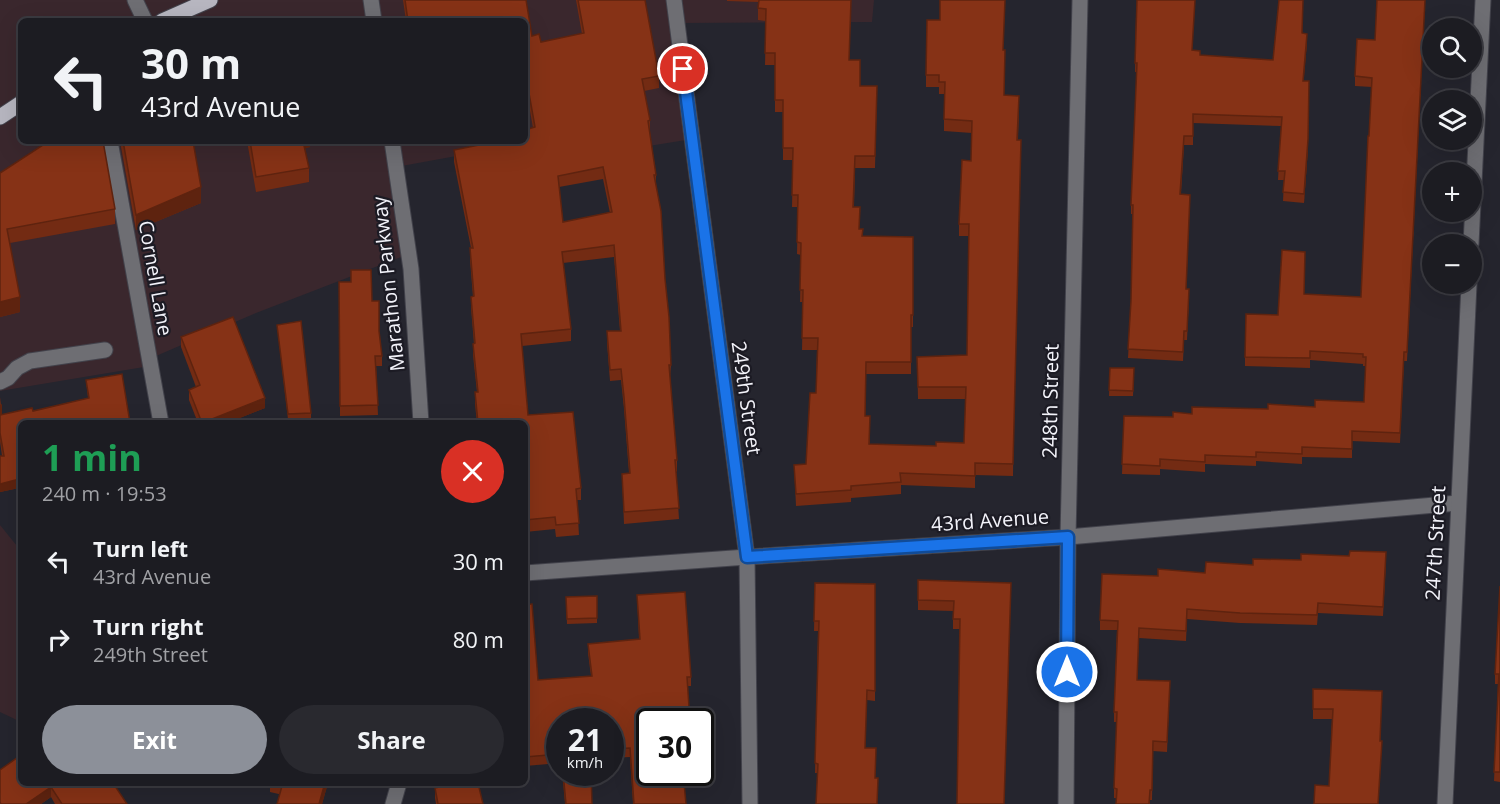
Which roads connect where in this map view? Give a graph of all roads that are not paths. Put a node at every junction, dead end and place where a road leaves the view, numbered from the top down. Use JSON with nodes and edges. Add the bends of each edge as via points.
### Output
{"nodes":[{"id":1,"x":135,"y":0,"type":"edge"},
{"id":2,"x":210,"y":0,"type":"edge"},
{"id":3,"x":371,"y":0,"type":"edge"},
{"id":4,"x":674,"y":0,"type":"edge"},
{"id":5,"x":1080,"y":0,"type":"edge"},
{"id":6,"x":1483,"y":0,"type":"edge"},
{"id":7,"x":144,"y":18,"type":"edge"},
{"id":8,"x":169,"y":18,"type":"edge"},
{"id":9,"x":374,"y":18,"type":"edge"},
{"id":10,"x":18,"y":105,"type":"edge"},
{"id":11,"x":0,"y":117,"type":"edge"},
{"id":12,"x":111,"y":144,"type":"edge"},
{"id":13,"x":392,"y":144,"type":"edge"},
{"id":14,"x":1471,"y":234,"type":"edge"},
{"id":15,"x":1468,"y":294,"type":"edge"},
{"id":16,"x":105,"y":350,"type":"dead end"},
{"id":17,"x":0,"y":382,"type":"edge"},
{"id":18,"x":160,"y":420,"type":"edge"},
{"id":19,"x":422,"y":420,"type":"edge"},
{"id":20,"x":1458,"y":502,"type":"junction"},
{"id":21,"x":1068,"y":537,"type":"junction"},
{"id":22,"x":747,"y":557,"type":"junction"},
{"id":23,"x":528,"y":573,"type":"edge"},
{"id":24,"x":398,"y":786,"type":"edge"},
{"id":25,"x":393,"y":804,"type":"edge"},
{"id":26,"x":750,"y":804,"type":"edge"},
{"id":27,"x":1066,"y":804,"type":"edge"},
{"id":28,"x":1445,"y":804,"type":"edge"}],
"edges":[{"from":1,"to":7,"type":"street"},
{"from":2,"to":8,"type":"main road"},
{"from":3,"to":9,"type":"street"},
{"from":4,"to":22,"type":"street","name":"249th Street"},
{"from":5,"to":21,"type":"street","name":"248th Street"},
{"from":6,"to":14,"type":"street"},
{"from":10,"to":11,"type":"main road"},
{"from":12,"to":18,"type":"street","name":"Cornell Lane"},
{"from":13,"to":19,"type":"street","name":"Marathon Parkway","via":[[411,269]]},
{"from":15,"to":20,"type":"street","name":"247th Street"},
{"from":16,"to":17,"type":"street","via":[[30,361]]},
{"from":20,"to":21,"type":"street","name":"43rd Avenue"},
{"from":20,"to":28,"type":"street","name":"247th Street"},
{"from":21,"to":22,"type":"street","name":"43rd Avenue"},
{"from":21,"to":27,"type":"street","name":"248th Street"},
{"from":22,"to":23,"type":"street","name":"43rd Avenue"},
{"from":22,"to":26,"type":"street","name":"249th Street"},
{"from":24,"to":25,"type":"street"}]}
